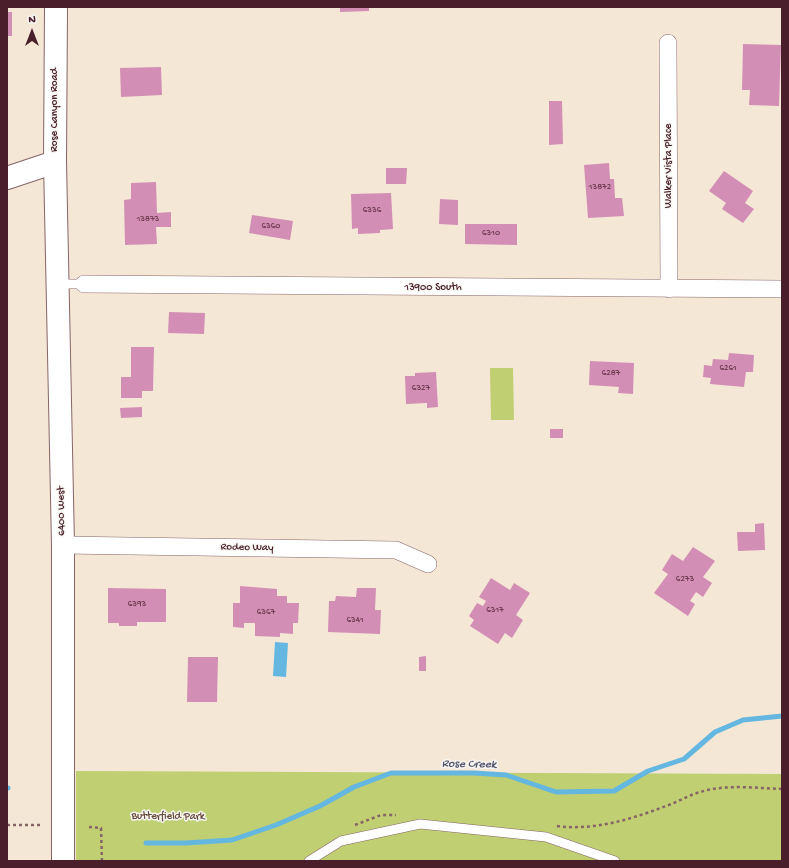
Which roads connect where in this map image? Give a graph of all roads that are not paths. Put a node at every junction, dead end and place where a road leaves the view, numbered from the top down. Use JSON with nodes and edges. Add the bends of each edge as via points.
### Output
{"nodes":[{"id":1,"x":56,"y":7,"type":"edge"},
{"id":2,"x":668,"y":43,"type":"dead end"},
{"id":3,"x":55,"y":162,"type":"junction"},
{"id":4,"x":7,"y":178,"type":"edge"},
{"id":5,"x":58,"y":284,"type":"junction"},
{"id":6,"x":84,"y":284,"type":"joint"},
{"id":7,"x":670,"y":289,"type":"junction"},
{"id":8,"x":782,"y":289,"type":"edge"},
{"id":9,"x":63,"y":545,"type":"junction"},
{"id":10,"x":428,"y":564,"type":"dead end"},
{"id":11,"x":63,"y":861,"type":"edge"},
{"id":12,"x":310,"y":861,"type":"edge"},
{"id":13,"x":615,"y":861,"type":"edge"}],
"edges":[{"from":1,"to":3,"type":"street","name":"Rose Canyon Road"},
{"from":2,"to":7,"type":"street","name":"Walker Vista Place"},
{"from":3,"to":4,"type":"street","name":"Rose Canyon Road"},
{"from":3,"to":5,"type":"street","name":"6400 West"},
{"from":5,"to":6,"type":"lane"},
{"from":5,"to":9,"type":"street","name":"6400 West"},
{"from":6,"to":7,"type":"street","name":"13900 South"},
{"from":7,"to":8,"type":"street","name":"13900 South"},
{"from":9,"to":10,"type":"street","name":"Rodeo Way","via":[[396,550]]},
{"from":9,"to":11,"type":"street","name":"6400 West"},
{"from":12,"to":13,"type":"lane","via":[[341,841],[420,824],[546,837]]}]}
